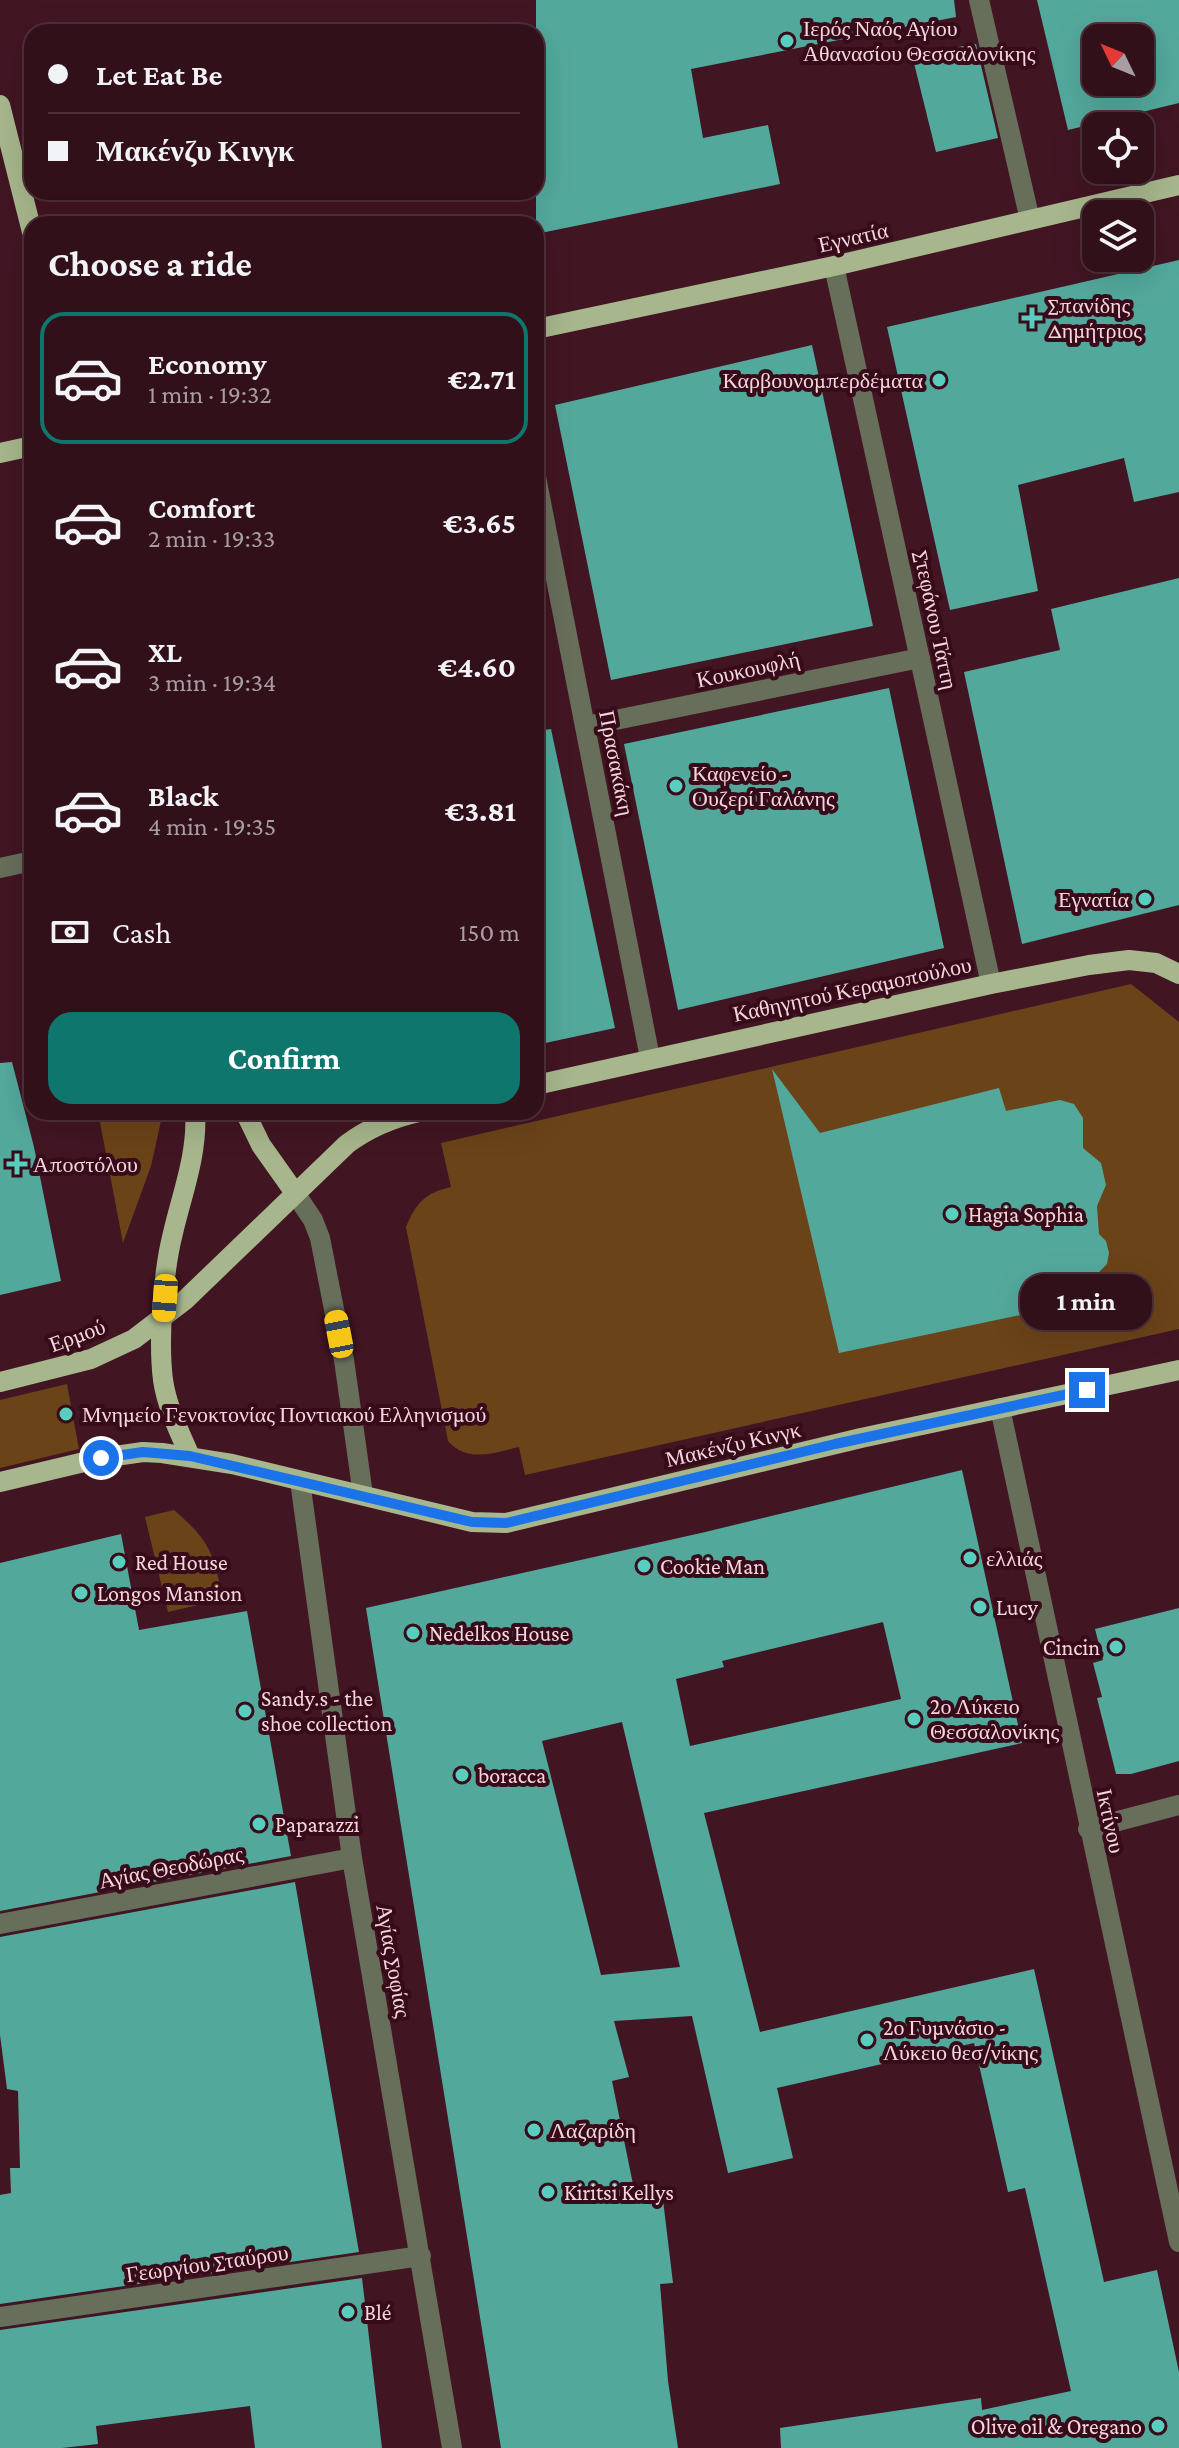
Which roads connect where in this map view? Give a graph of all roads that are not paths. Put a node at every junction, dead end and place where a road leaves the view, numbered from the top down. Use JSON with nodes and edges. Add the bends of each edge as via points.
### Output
{"nodes":[{"id":1,"x":979,"y":0,"type":"edge"},
{"id":2,"x":0,"y":105,"type":"edge"},
{"id":3,"x":1179,"y":185,"type":"edge"},
{"id":4,"x":28,"y":216,"type":"edge"},
{"id":5,"x":1030,"y":220,"type":"junction"},
{"id":6,"x":834,"y":266,"type":"junction"},
{"id":7,"x":544,"y":327,"type":"edge"},
{"id":8,"x":24,"y":448,"type":"edge"},
{"id":9,"x":0,"y":453,"type":"edge"},
{"id":10,"x":544,"y":517,"type":"edge"},
{"id":11,"x":920,"y":658,"type":"junction"},
{"id":12,"x":586,"y":726,"type":"junction"},
{"id":13,"x":24,"y":863,"type":"edge"},
{"id":14,"x":0,"y":868,"type":"edge"},
{"id":15,"x":1179,"y":974,"type":"edge"},
{"id":16,"x":991,"y":984,"type":"junction"},
{"id":17,"x":650,"y":1058,"type":"junction"},
{"id":18,"x":544,"y":1083,"type":"edge"},
{"id":19,"x":195,"y":1120,"type":"edge"},
{"id":20,"x":249,"y":1120,"type":"edge"},
{"id":21,"x":390,"y":1120,"type":"edge"},
{"id":22,"x":295,"y":1193,"type":"junction"},
{"id":23,"x":164,"y":1317,"type":"junction"},
{"id":24,"x":1179,"y":1370,"type":"edge"},
{"id":25,"x":0,"y":1382,"type":"edge"},
{"id":26,"x":1000,"y":1408,"type":"junction"},
{"id":27,"x":190,"y":1456,"type":"junction"},
{"id":28,"x":300,"y":1481,"type":"junction"},
{"id":29,"x":0,"y":1482,"type":"edge"},
{"id":30,"x":363,"y":1495,"type":"junction"},
{"id":31,"x":1179,"y":1805,"type":"edge"},
{"id":32,"x":1088,"y":1829,"type":"junction"},
{"id":33,"x":352,"y":1858,"type":"junction"},
{"id":34,"x":0,"y":1924,"type":"edge"},
{"id":35,"x":1179,"y":2242,"type":"edge"},
{"id":36,"x":421,"y":2256,"type":"junction"},
{"id":37,"x":0,"y":2317,"type":"edge"},
{"id":38,"x":452,"y":2448,"type":"edge"}],
"edges":[{"from":1,"to":5,"type":"street"},
{"from":2,"to":4,"type":"main road"},
{"from":3,"to":5,"type":"main road","name":"Εγνατία"},
{"from":5,"to":6,"type":"main road","name":"Εγνατία"},
{"from":6,"to":7,"type":"main road","name":"Εγνατία"},
{"from":6,"to":11,"type":"street","name":"Στεφάνου Τάττη"},
{"from":8,"to":9,"type":"main road"},
{"from":10,"to":12,"type":"street","name":"Πρασακάκη"},
{"from":11,"to":12,"type":"street","name":"Κουκουφλή"},
{"from":11,"to":16,"type":"street","name":"Στεφάνου Τάττη"},
{"from":12,"to":17,"type":"street","name":"Πρασακάκη"},
{"from":13,"to":14,"type":"street"},
{"from":15,"to":16,"type":"main road","name":"Καθηγητού Κεραμοπούλου","via":[[1156,963],[1129,960]]},
{"from":16,"to":17,"type":"main road","name":"Καθηγητού Κεραμοπούλου"},
{"from":17,"to":18,"type":"main road","name":"Καθηγητού Κεραμοπούλου"},
{"from":19,"to":23,"type":"main road","via":[[195,1142],[170,1245]]},
{"from":20,"to":22,"type":"main road"},
{"from":21,"to":22,"type":"main road","via":[[347,1144]]},
{"from":22,"to":23,"type":"main road","name":"Ερμού"},
{"from":22,"to":30,"type":"street","via":[[320,1238]]},
{"from":23,"to":25,"type":"main road","name":"Ερμού","via":[[134,1339],[91,1359]]},
{"from":23,"to":27,"type":"main road","via":[[163,1380]]},
{"from":24,"to":26,"type":"main road","name":"Μακένζυ Κινγκ"},
{"from":26,"to":30,"type":"main road","name":"Μακένζυ Κινγκ","via":[[506,1523],[472,1522]]},
{"from":26,"to":32,"type":"street","name":"Ικτίνου"},
{"from":27,"to":28,"type":"main road"},
{"from":27,"to":29,"type":"main road","via":[[118,1455]]},
{"from":28,"to":30,"type":"main road","name":"Μακένζυ Κινγκ"},
{"from":28,"to":33,"type":"street","name":"Αγίας Σοφίας"},
{"from":31,"to":32,"type":"street"},
{"from":32,"to":35,"type":"street","name":"Ικτίνου"},
{"from":33,"to":34,"type":"street","name":"Αγίας Θεοδώρας"},
{"from":33,"to":36,"type":"street","name":"Αγίας Σοφίας"},
{"from":36,"to":37,"type":"street","name":"Γεωργίου Σταύρου"},
{"from":36,"to":38,"type":"street","name":"Αγίας Σοφίας"}]}
